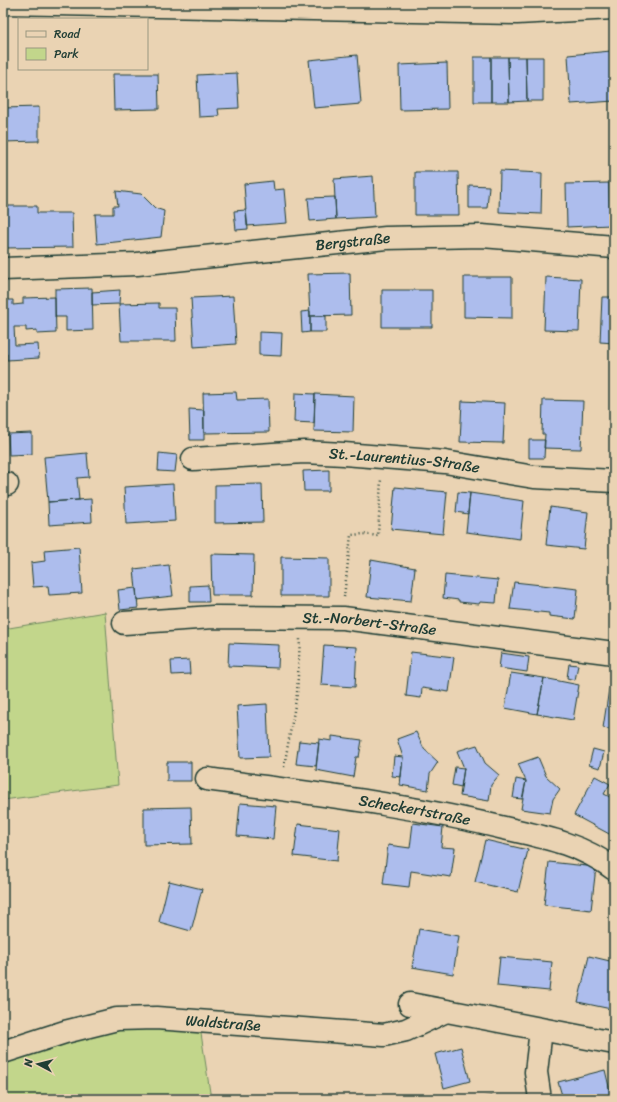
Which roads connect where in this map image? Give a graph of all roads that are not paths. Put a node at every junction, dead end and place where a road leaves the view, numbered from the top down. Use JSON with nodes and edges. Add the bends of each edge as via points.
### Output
{"nodes":[{"id":1,"x":3,"y":3,"type":"edge"},
{"id":2,"x":614,"y":8,"type":"edge"},
{"id":3,"x":614,"y":247,"type":"edge"},
{"id":4,"x":3,"y":269,"type":"edge"},
{"id":5,"x":193,"y":459,"type":"dead end"},
{"id":6,"x":614,"y":481,"type":"edge"},
{"id":7,"x":124,"y":624,"type":"dead end"},
{"id":8,"x":614,"y":653,"type":"edge"},
{"id":9,"x":207,"y":779,"type":"dead end"},
{"id":10,"x":614,"y":869,"type":"edge"},
{"id":11,"x":410,"y":1004,"type":"dead end"},
{"id":12,"x":444,"y":1012,"type":"junction"},
{"id":13,"x":541,"y":1030,"type":"junction"},
{"id":14,"x":614,"y":1043,"type":"edge"},
{"id":15,"x":3,"y":1052,"type":"edge"},
{"id":16,"x":540,"y":1099,"type":"edge"}],
"edges":[{"from":1,"to":2,"type":"street","via":[[517,13]]},
{"from":3,"to":4,"type":"street","name":"Bergstraße","via":[[482,236],[386,238],[137,264]]},
{"from":5,"to":6,"type":"street","name":"St.-Laurentius-Straße","via":[[304,452],[444,462],[534,476]]},
{"from":7,"to":8,"type":"street","name":"St.-Norbert-Straße","via":[[213,617],[343,618]]},
{"from":9,"to":10,"type":"street","name":"Scheckertstraße","via":[[363,801],[477,821],[574,846],[599,858]]},
{"from":11,"to":12,"type":"street"},
{"from":12,"to":13,"type":"street"},
{"from":12,"to":15,"type":"street","name":"Waldstraße","via":[[406,1030],[384,1035],[156,1018],[117,1019]]},
{"from":13,"to":14,"type":"street"},
{"from":13,"to":16,"type":"street","via":[[536,1072]]}]}
